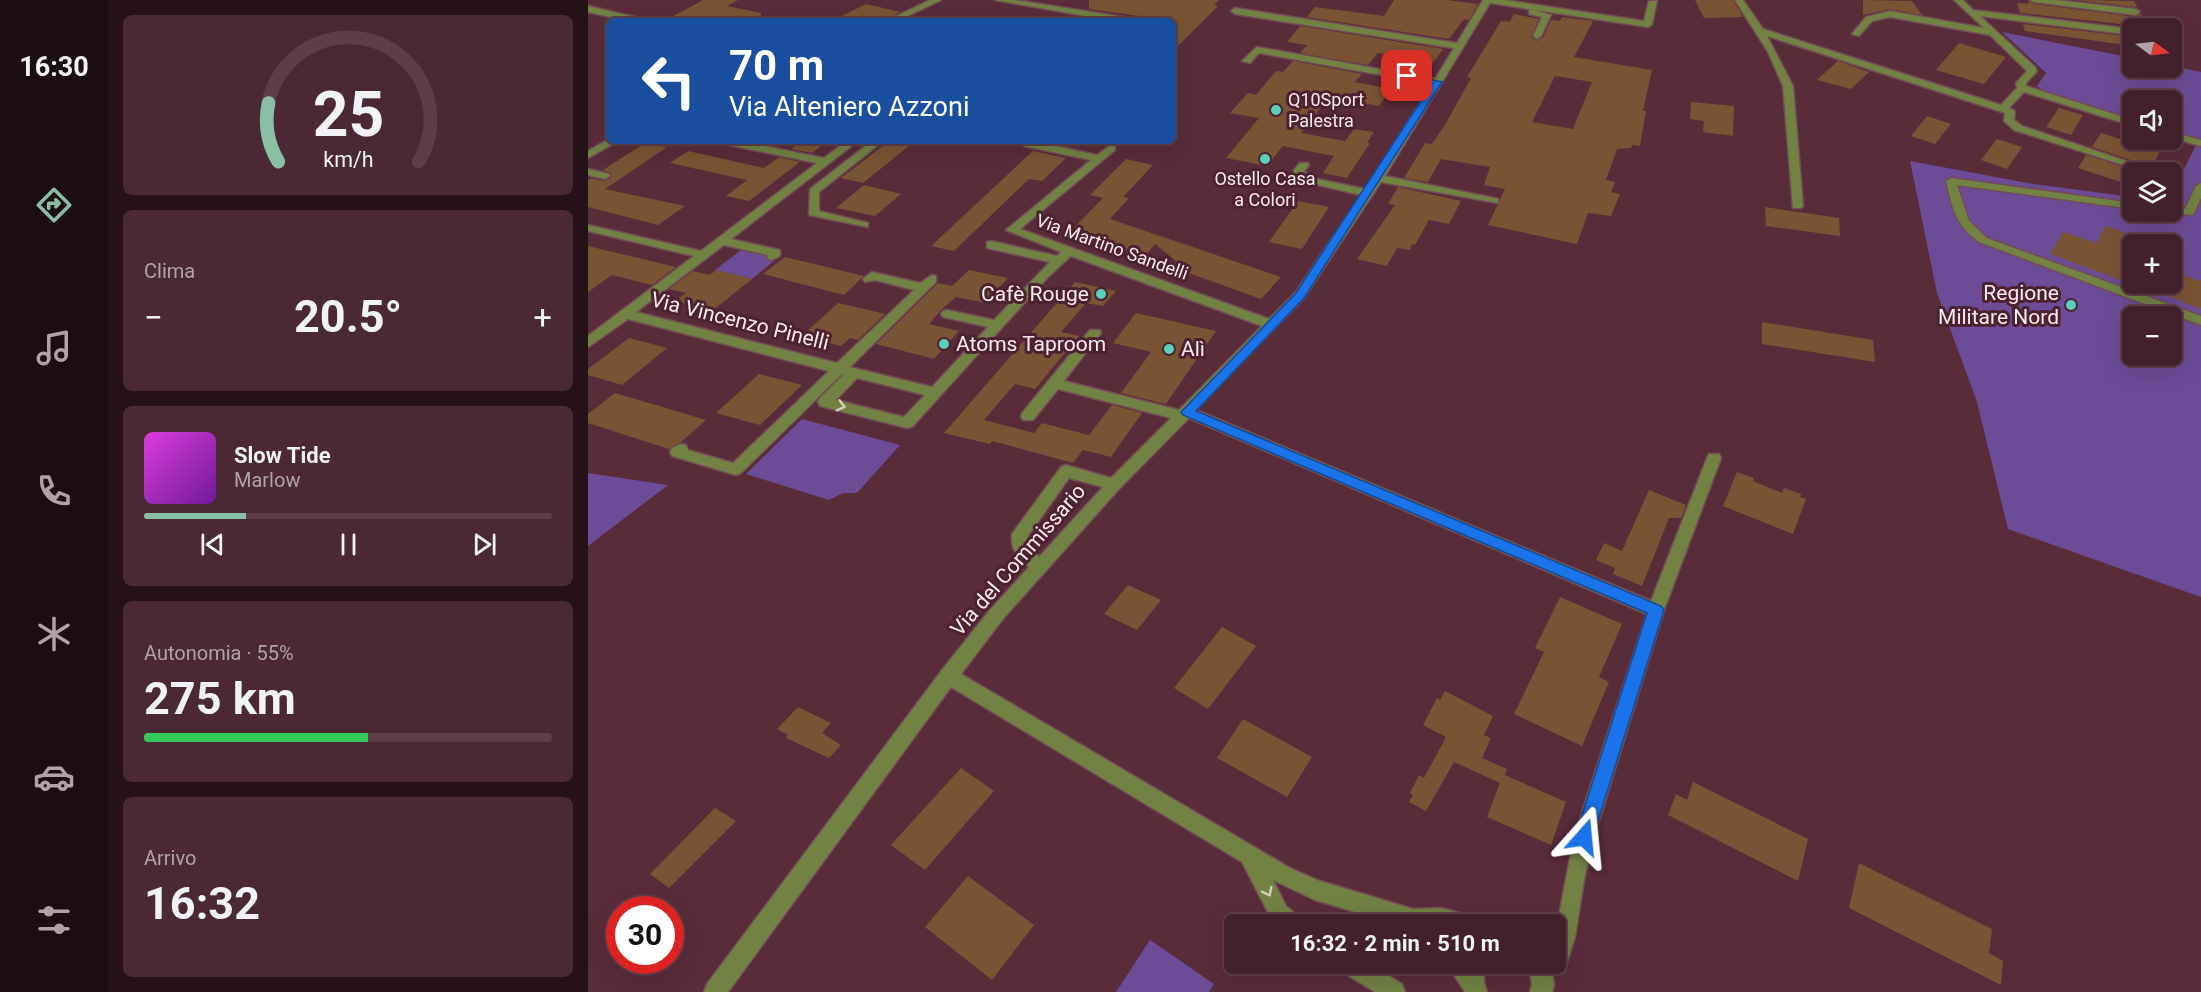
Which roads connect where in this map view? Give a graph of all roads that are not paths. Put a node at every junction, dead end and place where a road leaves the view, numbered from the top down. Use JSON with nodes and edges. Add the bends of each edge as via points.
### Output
{"nodes":[{"id":1,"x":937,"y":0,"type":"edge"},
{"id":2,"x":999,"y":0,"type":"edge"},
{"id":3,"x":1738,"y":0,"type":"edge"},
{"id":4,"x":1958,"y":0,"type":"edge"},
{"id":5,"x":2034,"y":0,"type":"edge"},
{"id":6,"x":1653,"y":1,"type":"edge"},
{"id":7,"x":1487,"y":2,"type":"edge"},
{"id":8,"x":588,"y":9,"type":"edge"},
{"id":9,"x":1235,"y":11,"type":"dead end"},
{"id":10,"x":1971,"y":12,"type":"junction"},
{"id":11,"x":2136,"y":12,"type":"dead end"},
{"id":12,"x":627,"y":18,"type":"edge"},
{"id":13,"x":897,"y":18,"type":"edge"},
{"id":14,"x":1111,"y":18,"type":"edge"},
{"id":15,"x":2122,"y":31,"type":"edge"},
{"id":16,"x":1764,"y":33,"type":"junction"},
{"id":17,"x":1994,"y":33,"type":"junction"},
{"id":18,"x":1856,"y":34,"type":"dead end"},
{"id":19,"x":1537,"y":36,"type":"dead end"},
{"id":20,"x":1461,"y":46,"type":"junction"},
{"id":21,"x":1247,"y":61,"type":"dead end"},
{"id":22,"x":1438,"y":82,"type":"junction"},
{"id":23,"x":2022,"y":87,"type":"junction"},
{"id":24,"x":2003,"y":109,"type":"junction"},
{"id":25,"x":2122,"y":119,"type":"edge"},
{"id":26,"x":606,"y":137,"type":"edge"},
{"id":27,"x":2182,"y":138,"type":"edge"},
{"id":28,"x":2198,"y":142,"type":"edge"},
{"id":29,"x":588,"y":143,"type":"edge"},
{"id":30,"x":608,"y":144,"type":"edge"},
{"id":31,"x":733,"y":144,"type":"edge"},
{"id":32,"x":849,"y":144,"type":"edge"},
{"id":33,"x":875,"y":144,"type":"edge"},
{"id":34,"x":1028,"y":144,"type":"edge"},
{"id":35,"x":1111,"y":148,"type":"dead end"},
{"id":36,"x":588,"y":155,"type":"edge"},
{"id":37,"x":1098,"y":159,"type":"junction"},
{"id":38,"x":826,"y":162,"type":"junction"},
{"id":39,"x":2123,"y":162,"type":"edge"},
{"id":40,"x":1304,"y":165,"type":"dead end"},
{"id":41,"x":588,"y":172,"type":"edge"},
{"id":42,"x":605,"y":176,"type":"dead end"},
{"id":43,"x":1378,"y":178,"type":"junction"},
{"id":44,"x":2201,"y":186,"type":"edge"},
{"id":45,"x":1368,"y":193,"type":"junction"},
{"id":46,"x":1494,"y":201,"type":"dead end"},
{"id":47,"x":2122,"y":205,"type":"edge"},
{"id":48,"x":1797,"y":206,"type":"dead end"},
{"id":49,"x":2182,"y":212,"type":"edge"},
{"id":50,"x":864,"y":225,"type":"dead end"},
{"id":51,"x":588,"y":228,"type":"edge"},
{"id":52,"x":723,"y":240,"type":"junction"},
{"id":53,"x":991,"y":245,"type":"dead end"},
{"id":54,"x":1069,"y":251,"type":"junction"},
{"id":55,"x":704,"y":255,"type":"junction"},
{"id":56,"x":772,"y":256,"type":"dead end"},
{"id":57,"x":1058,"y":260,"type":"junction"},
{"id":58,"x":869,"y":279,"type":"dead end"},
{"id":59,"x":626,"y":314,"type":"junction"},
{"id":60,"x":947,"y":314,"type":"dead end"},
{"id":61,"x":2201,"y":321,"type":"edge"},
{"id":62,"x":997,"y":325,"type":"junction"},
{"id":63,"x":1272,"y":325,"type":"junction"},
{"id":64,"x":1095,"y":333,"type":"dead end"},
{"id":65,"x":588,"y":343,"type":"edge"},
{"id":66,"x":840,"y":369,"type":"junction"},
{"id":67,"x":855,"y":372,"type":"junction"},
{"id":68,"x":1054,"y":383,"type":"junction"},
{"id":69,"x":935,"y":393,"type":"junction"},
{"id":70,"x":1185,"y":414,"type":"junction"},
{"id":71,"x":1028,"y":416,"type":"dead end"},
{"id":72,"x":681,"y":449,"type":"dead end"},
{"id":73,"x":1714,"y":458,"type":"dead end"},
{"id":74,"x":1114,"y":485,"type":"junction"},
{"id":75,"x":1039,"y":565,"type":"junction"},
{"id":76,"x":1656,"y":610,"type":"junction"},
{"id":77,"x":948,"y":676,"type":"junction"},
{"id":78,"x":1249,"y":855,"type":"junction"},
{"id":79,"x":1280,"y":914,"type":"edge"},
{"id":80,"x":1393,"y":914,"type":"edge"},
{"id":81,"x":1564,"y":914,"type":"edge"},
{"id":82,"x":1366,"y":974,"type":"edge"},
{"id":83,"x":1541,"y":974,"type":"edge"},
{"id":84,"x":1550,"y":974,"type":"edge"},
{"id":85,"x":1542,"y":989,"type":"edge"},
{"id":86,"x":715,"y":992,"type":"edge"},
{"id":87,"x":1394,"y":992,"type":"edge"}],
"edges":[{"from":1,"to":13,"type":"street"},
{"from":2,"to":14,"type":"street"},
{"from":3,"to":16,"type":"street"},
{"from":4,"to":10,"type":"street"},
{"from":5,"to":11,"type":"street"},
{"from":6,"to":7,"type":"street","via":[[1647,24]]},
{"from":7,"to":19,"type":"street","via":[[1546,15]]},
{"from":7,"to":20,"type":"street","name":"Via del Commissario"},
{"from":8,"to":12,"type":"street"},
{"from":9,"to":20,"type":"street"},
{"from":10,"to":15,"type":"street"},
{"from":10,"to":17,"type":"street"},
{"from":16,"to":24,"type":"street"},
{"from":16,"to":48,"type":"street","via":[[1788,86]]},
{"from":17,"to":18,"type":"street","via":[[1890,14],[1869,19]]},
{"from":17,"to":23,"type":"street","via":[[2030,67],[2032,71]]},
{"from":20,"to":22,"type":"street","name":"Via del Commissario"},
{"from":21,"to":22,"type":"street","via":[[1257,50]]},
{"from":22,"to":43,"type":"street","name":"Via del Commissario"},
{"from":23,"to":24,"type":"street"},
{"from":23,"to":25,"type":"street"},
{"from":24,"to":39,"type":"street","via":[[2010,111],[2009,121],[2018,128]]},
{"from":26,"to":29,"type":"street"},
{"from":27,"to":28,"type":"street"},
{"from":30,"to":36,"type":"street"},
{"from":31,"to":38,"type":"street"},
{"from":32,"to":38,"type":"street"},
{"from":33,"to":50,"type":"street","via":[[814,191],[813,213]]},
{"from":34,"to":37,"type":"street"},
{"from":35,"to":37,"type":"street","name":"Via Martino Sandelli"},
{"from":37,"to":54,"type":"street","name":"Via Martino Sandelli","via":[[1012,230]]},
{"from":38,"to":52,"type":"street"},
{"from":40,"to":45,"type":"street","via":[[1298,172],[1309,180]]},
{"from":41,"to":42,"type":"street"},
{"from":43,"to":45,"type":"street","name":"Via del Commissario"},
{"from":43,"to":46,"type":"street"},
{"from":44,"to":49,"type":"street","via":[[2189,213]]},
{"from":45,"to":63,"type":"street","name":"Via del Commissario","via":[[1300,295]]},
{"from":47,"to":61,"type":"street","via":[[1951,182],[1960,219],[1983,240]]},
{"from":51,"to":55,"type":"street"},
{"from":52,"to":55,"type":"street"},
{"from":52,"to":56,"type":"street","via":[[776,253]]},
{"from":53,"to":57,"type":"street"},
{"from":54,"to":57,"type":"street"},
{"from":54,"to":63,"type":"street","name":"Via Martino Sandelli"},
{"from":55,"to":59,"type":"street"},
{"from":57,"to":62,"type":"street"},
{"from":58,"to":66,"type":"street","via":[[872,276],[928,284]]},
{"from":59,"to":65,"type":"street","name":"Via Vincenzo Pinelli"},
{"from":59,"to":66,"type":"street","name":"Via Vincenzo Pinelli"},
{"from":60,"to":62,"type":"street"},
{"from":62,"to":69,"type":"street"},
{"from":63,"to":70,"type":"street","name":"Via del Commissario"},
{"from":64,"to":68,"type":"street"},
{"from":66,"to":67,"type":"street","name":"Via Vincenzo Pinelli"},
{"from":66,"to":72,"type":"street","via":[[736,469],[677,452]]},
{"from":67,"to":69,"type":"street","name":"Via Vincenzo Pinelli"},
{"from":67,"to":69,"type":"street","one_way":true,"via":[[825,402],[907,423]]},
{"from":68,"to":70,"type":"street"},
{"from":68,"to":71,"type":"street"},
{"from":70,"to":74,"type":"street","name":"Via del Commissario"},
{"from":70,"to":76,"type":"street"},
{"from":73,"to":76,"type":"street"},
{"from":74,"to":75,"type":"street","name":"Via del Commissario"},
{"from":74,"to":75,"type":"street","via":[[1066,471],[1020,534],[1021,549]]},
{"from":75,"to":77,"type":"street","name":"Via del Commissario"},
{"from":76,"to":81,"type":"street"},
{"from":77,"to":78,"type":"street"},
{"from":77,"to":86,"type":"street","name":"Via del Commissario"},
{"from":78,"to":79,"type":"street","one_way":true},
{"from":78,"to":80,"type":"street","via":[[1315,890]]},
{"from":82,"to":87,"type":"street"},
{"from":83,"to":85,"type":"street"},
{"from":84,"to":85,"type":"street"}]}
